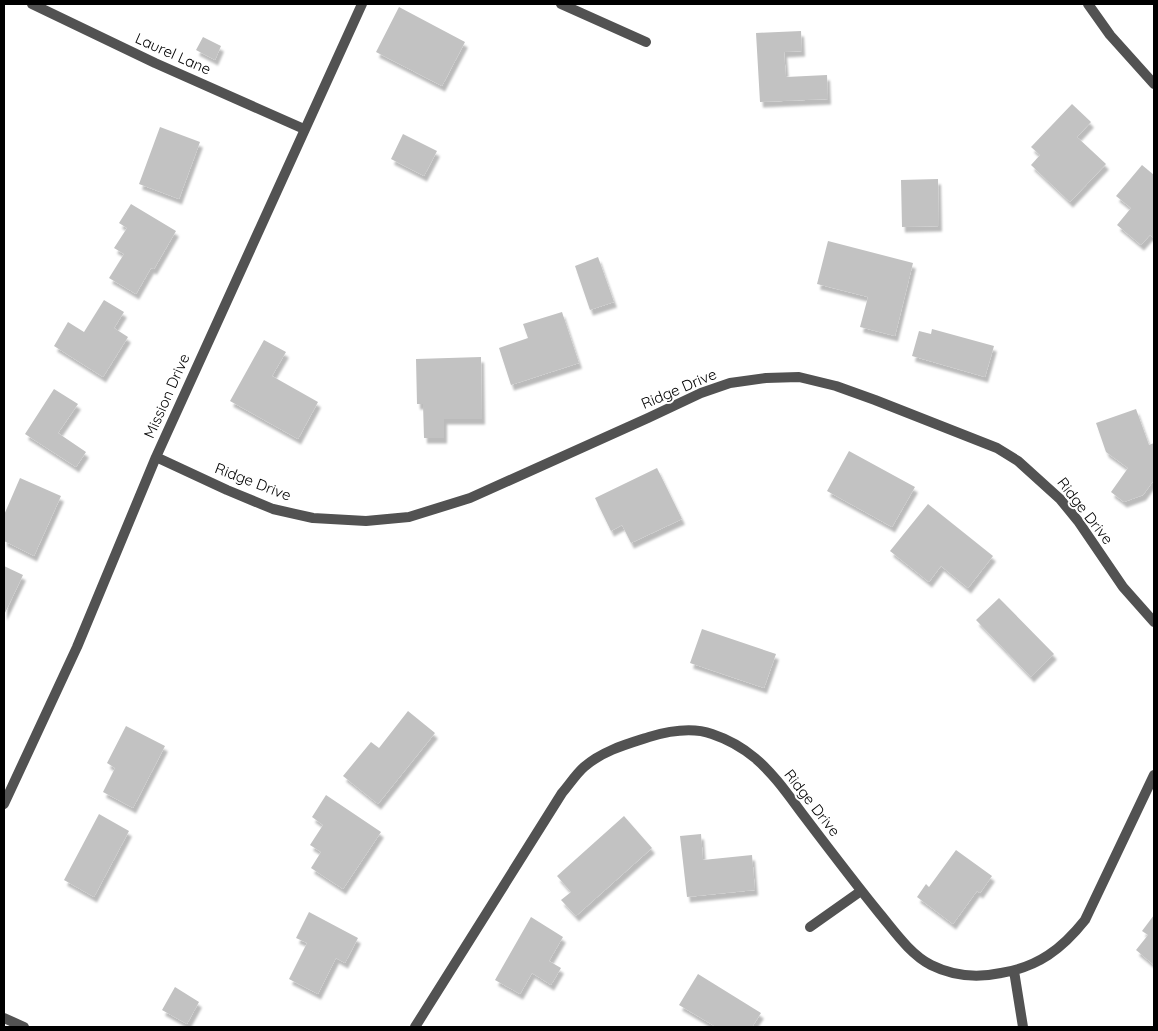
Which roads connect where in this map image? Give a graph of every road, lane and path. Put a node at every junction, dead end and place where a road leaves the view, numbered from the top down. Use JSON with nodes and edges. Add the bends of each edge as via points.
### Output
{"nodes":[{"id":1,"x":32,"y":4,"type":"edge"},
{"id":2,"x":362,"y":4,"type":"edge"},
{"id":3,"x":561,"y":4,"type":"edge"},
{"id":4,"x":1088,"y":4,"type":"edge"},
{"id":5,"x":646,"y":42,"type":"dead end"},
{"id":6,"x":1154,"y":84,"type":"edge"},
{"id":7,"x":304,"y":129,"type":"junction"},
{"id":8,"x":156,"y":457,"type":"junction"},
{"id":9,"x":1154,"y":622,"type":"edge"},
{"id":10,"x":1154,"y":775,"type":"edge"},
{"id":11,"x":4,"y":804,"type":"edge"},
{"id":12,"x":861,"y":891,"type":"junction"},
{"id":13,"x":810,"y":927,"type":"dead end"},
{"id":14,"x":1014,"y":971,"type":"junction"},
{"id":15,"x":4,"y":1018,"type":"edge"},
{"id":16,"x":24,"y":1027,"type":"edge"},
{"id":17,"x":415,"y":1027,"type":"edge"},
{"id":18,"x":1023,"y":1027,"type":"edge"}],
"edges":[{"from":1,"to":7,"type":"street","name":"Laurel Lane"},
{"from":2,"to":7,"type":"street","name":"Mission Drive"},
{"from":3,"to":5,"type":"street"},
{"from":4,"to":6,"type":"street","via":[[1110,35]]},
{"from":7,"to":8,"type":"street","name":"Mission Drive"},
{"from":8,"to":9,"type":"street","name":"Ridge Drive","via":[[273,509],[322,518],[366,521],[409,517],[470,498],[701,393],[730,383],[799,377],[875,400],[997,448],[1018,461],[1060,499],[1123,586]]},
{"from":8,"to":11,"type":"street","name":"Mission Drive","via":[[77,647]]},
{"from":10,"to":14,"type":"street","name":"Ridge Drive","via":[[1085,920],[1058,949],[1036,963]]},
{"from":12,"to":13,"type":"street"},
{"from":12,"to":14,"type":"street","name":"Ridge Drive","via":[[900,939],[931,965],[971,976]]},
{"from":12,"to":17,"type":"street","name":"Ridge Drive","via":[[780,784],[755,758],[732,743],[696,731],[666,732],[639,740],[612,750],[584,767],[562,793]]},
{"from":14,"to":18,"type":"street"},
{"from":15,"to":16,"type":"street"}]}
